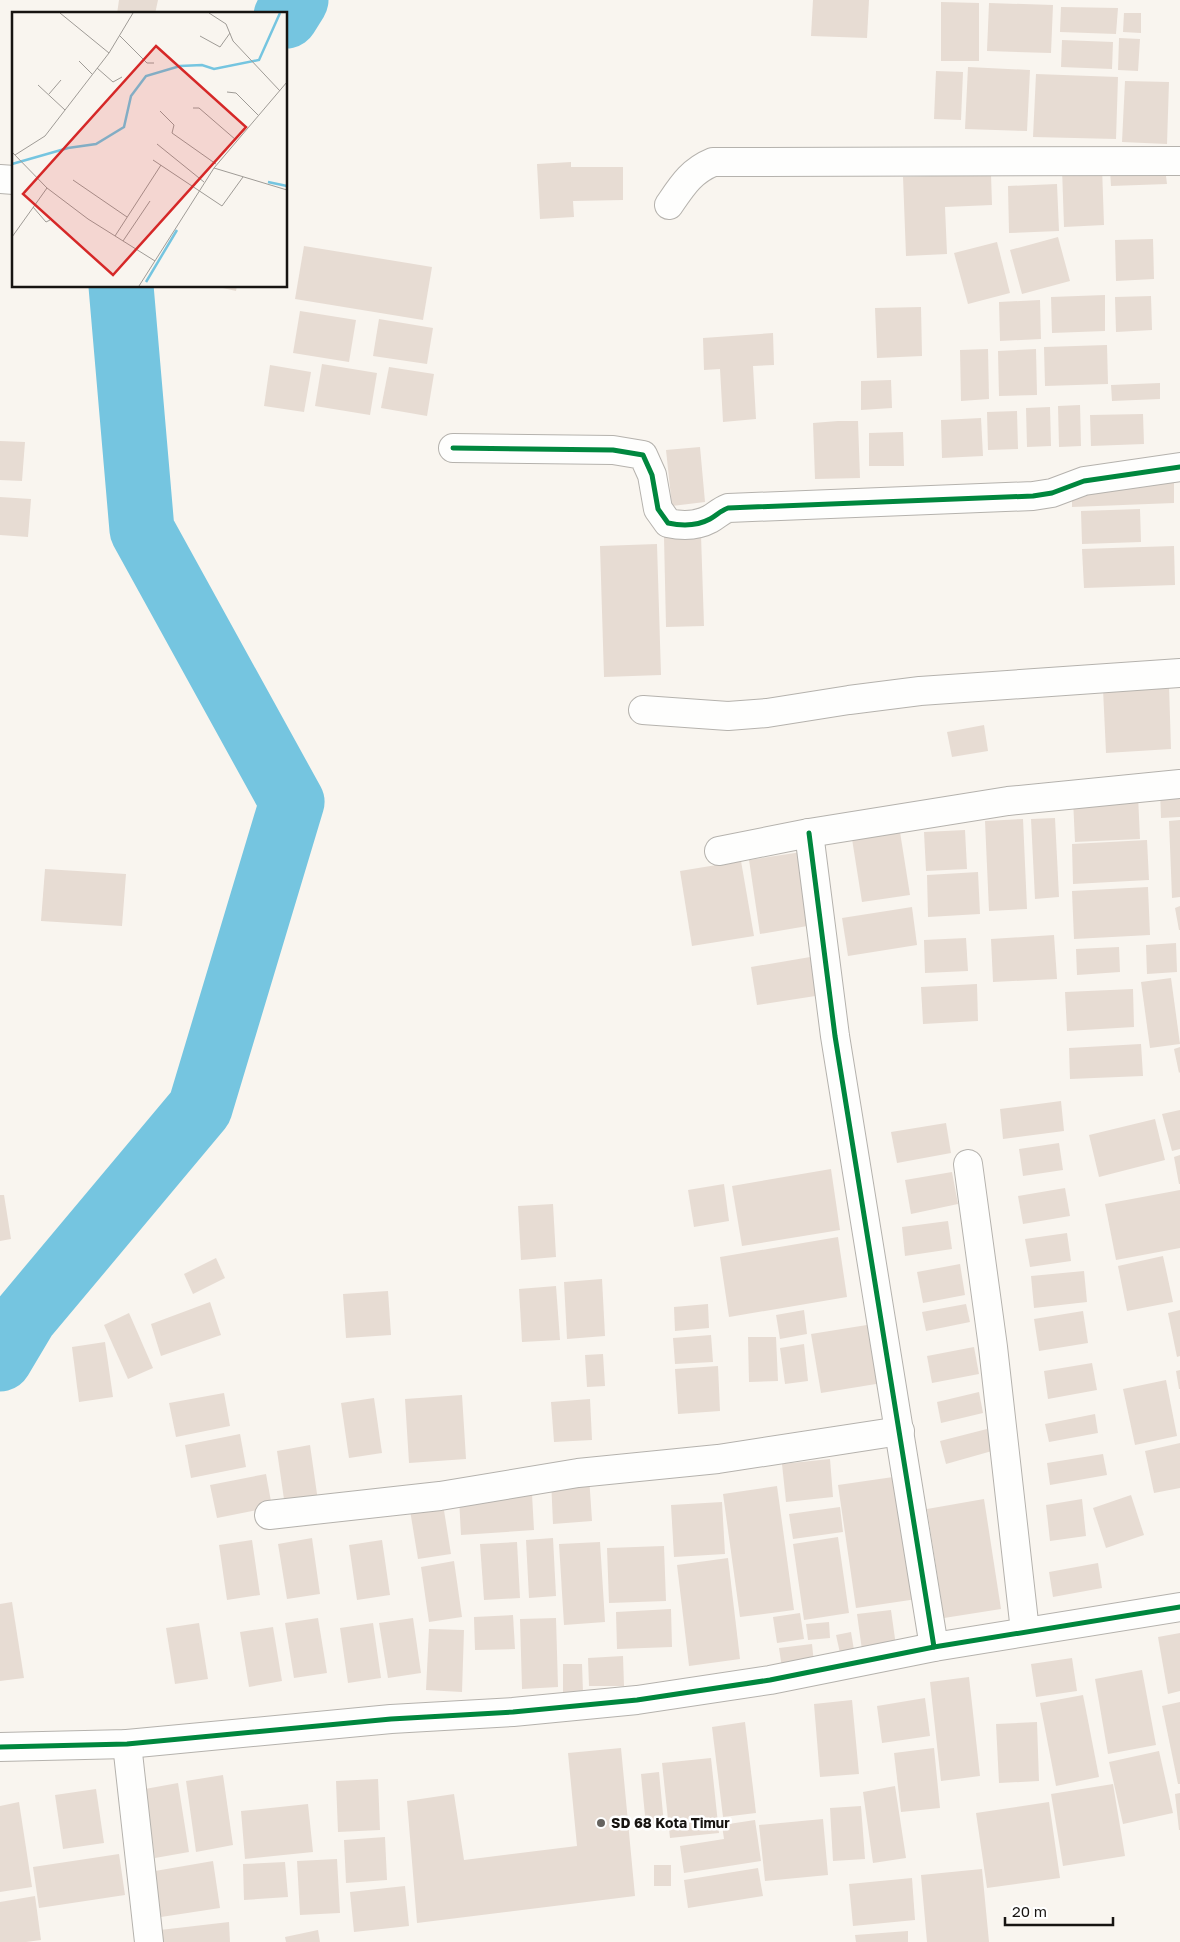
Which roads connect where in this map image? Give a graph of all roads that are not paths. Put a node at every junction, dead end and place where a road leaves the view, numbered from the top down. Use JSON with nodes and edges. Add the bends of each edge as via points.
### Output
{"nodes":[{"id":1,"x":1180,"y":161,"type":"edge"},
{"id":2,"x":669,"y":205,"type":"dead end"},
{"id":3,"x":453,"y":448,"type":"dead end"},
{"id":4,"x":1180,"y":467,"type":"edge"},
{"id":5,"x":1180,"y":673,"type":"edge"},
{"id":6,"x":643,"y":710,"type":"dead end"},
{"id":7,"x":1180,"y":784,"type":"edge"},
{"id":8,"x":809,"y":833,"type":"junction"},
{"id":9,"x":719,"y":851,"type":"dead end"},
{"id":10,"x":968,"y":1164,"type":"dead end"},
{"id":11,"x":900,"y":1431,"type":"junction"},
{"id":12,"x":269,"y":1515,"type":"dead end"},
{"id":13,"x":1180,"y":1607,"type":"edge"},
{"id":14,"x":1025,"y":1631,"type":"junction"},
{"id":15,"x":934,"y":1647,"type":"junction"},
{"id":16,"x":127,"y":1744,"type":"junction"},
{"id":17,"x":0,"y":1747,"type":"edge"},
{"id":18,"x":149,"y":1942,"type":"edge"}],
"edges":[{"from":1,"to":2,"type":"street","via":[[713,162],[689,176]]},
{"from":3,"to":4,"type":"street","via":[[613,450],[643,455],[652,475],[658,509],[668,523],[680,526],[710,519],[728,508],[1033,496],[1084,481]]},
{"from":5,"to":6,"type":"street","via":[[920,691],[728,716]]},
{"from":7,"to":8,"type":"street","via":[[1008,801]]},
{"from":8,"to":9,"type":"street"},
{"from":8,"to":11,"type":"street","via":[[836,1036]]},
{"from":10,"to":14,"type":"street","via":[[993,1347]]},
{"from":11,"to":12,"type":"street","via":[[718,1459],[578,1472],[440,1496]]},
{"from":11,"to":15,"type":"street"},
{"from":13,"to":14,"type":"street"},
{"from":14,"to":15,"type":"street"},
{"from":15,"to":16,"type":"street","via":[[770,1680],[637,1700]]},
{"from":16,"to":17,"type":"street"},
{"from":16,"to":18,"type":"street"}]}
